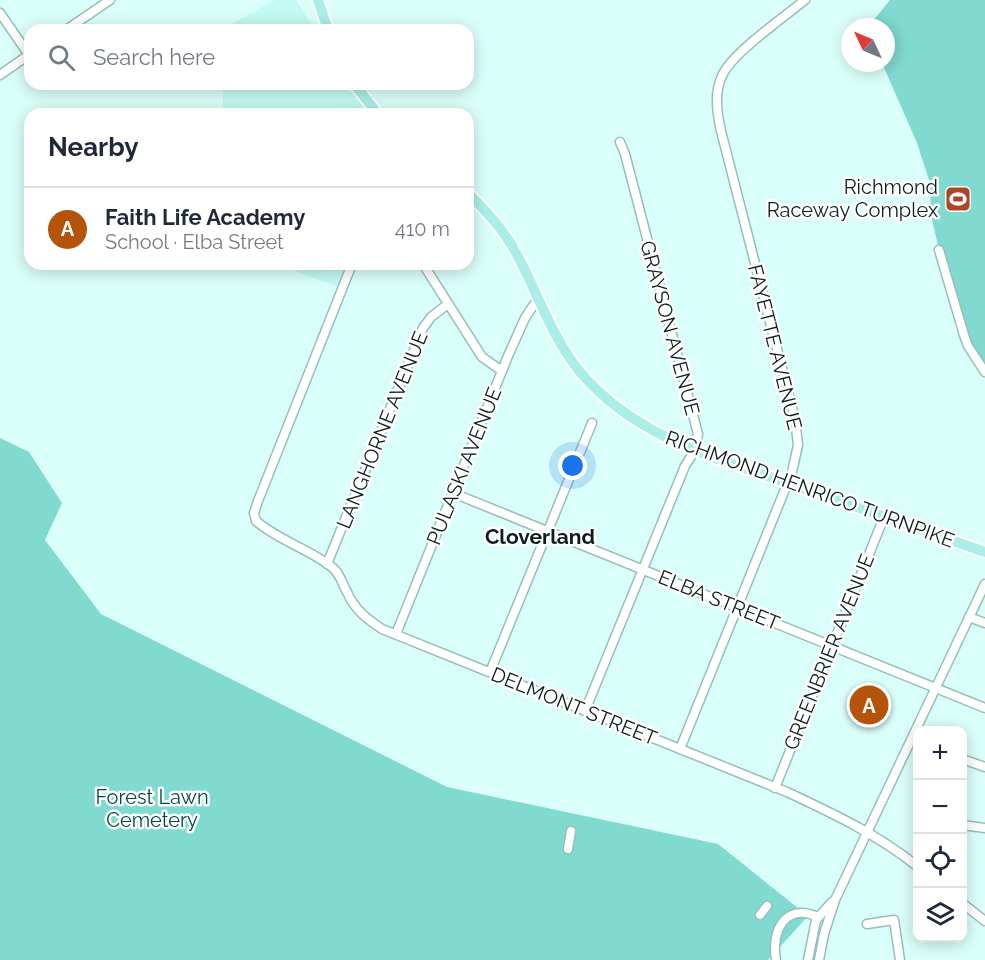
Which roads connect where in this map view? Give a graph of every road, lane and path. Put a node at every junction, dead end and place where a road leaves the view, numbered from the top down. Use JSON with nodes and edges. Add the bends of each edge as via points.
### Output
{"nodes":[{"id":1,"x":110,"y":0,"type":"edge"},
{"id":2,"x":318,"y":0,"type":"edge"},
{"id":3,"x":805,"y":0,"type":"edge"},
{"id":4,"x":0,"y":13,"type":"edge"},
{"id":5,"x":75,"y":24,"type":"edge"},
{"id":6,"x":326,"y":24,"type":"edge"},
{"id":7,"x":24,"y":48,"type":"edge"},
{"id":8,"x":24,"y":58,"type":"edge"},
{"id":9,"x":0,"y":75,"type":"edge"},
{"id":10,"x":359,"y":90,"type":"edge"},
{"id":11,"x":373,"y":108,"type":"edge"},
{"id":12,"x":620,"y":142,"type":"dead end"},
{"id":13,"x":474,"y":199,"type":"edge"},
{"id":14,"x":939,"y":250,"type":"dead end"},
{"id":15,"x":350,"y":270,"type":"edge"},
{"id":16,"x":427,"y":270,"type":"edge"},
{"id":17,"x":537,"y":300,"type":"junction"},
{"id":18,"x":448,"y":304,"type":"junction"},
{"id":19,"x":502,"y":371,"type":"junction"},
{"id":20,"x":985,"y":372,"type":"edge"},
{"id":21,"x":592,"y":423,"type":"dead end"},
{"id":22,"x":695,"y":450,"type":"junction"},
{"id":23,"x":788,"y":483,"type":"junction"},
{"id":24,"x":453,"y":493,"type":"junction"},
{"id":25,"x":884,"y":517,"type":"junction"},
{"id":26,"x":548,"y":531,"type":"junction"},
{"id":27,"x":984,"y":550,"type":"edge"},
{"id":28,"x":327,"y":564,"type":"junction"},
{"id":29,"x":642,"y":569,"type":"junction"},
{"id":30,"x":985,"y":584,"type":"edge"},
{"id":31,"x":737,"y":608,"type":"junction"},
{"id":32,"x":969,"y":617,"type":"junction"},
{"id":33,"x":985,"y":623,"type":"edge"},
{"id":34,"x":396,"y":634,"type":"junction"},
{"id":35,"x":832,"y":646,"type":"junction"},
{"id":36,"x":490,"y":672,"type":"junction"},
{"id":37,"x":936,"y":688,"type":"junction"},
{"id":38,"x":985,"y":708,"type":"edge"},
{"id":39,"x":585,"y":711,"type":"junction"},
{"id":40,"x":680,"y":749,"type":"junction"},
{"id":41,"x":967,"y":760,"type":"edge"},
{"id":42,"x":985,"y":766,"type":"edge"},
{"id":43,"x":775,"y":788,"type":"junction"},
{"id":44,"x":967,"y":826,"type":"edge"},
{"id":45,"x":985,"y":828,"type":"edge"},
{"id":46,"x":571,"y":831,"type":"dead end"},
{"id":47,"x":867,"y":833,"type":"junction"},
{"id":48,"x":568,"y":849,"type":"dead end"},
{"id":49,"x":913,"y":863,"type":"edge"},
{"id":50,"x":835,"y":900,"type":"junction"},
{"id":51,"x":767,"y":906,"type":"dead end"},
{"id":52,"x":967,"y":906,"type":"edge"},
{"id":53,"x":760,"y":915,"type":"dead end"},
{"id":54,"x":818,"y":916,"type":"junction"},
{"id":55,"x":985,"y":921,"type":"edge"},
{"id":56,"x":867,"y":924,"type":"dead end"},
{"id":57,"x":776,"y":960,"type":"edge"},
{"id":58,"x":808,"y":960,"type":"edge"},
{"id":59,"x":819,"y":960,"type":"edge"},
{"id":60,"x":900,"y":960,"type":"edge"}],
"edges":[{"from":1,"to":5,"type":"street"},
{"from":2,"to":6,"type":"main road"},
{"from":3,"to":23,"type":"street","name":"FAYETTE AVENUE","via":[[724,72],[717,101],[721,131],[795,419],[798,453]]},
{"from":4,"to":7,"type":"street"},
{"from":8,"to":9,"type":"street"},
{"from":10,"to":11,"type":"main road"},
{"from":12,"to":22,"type":"street","name":"GRAYSON AVENUE","via":[[698,434]]},
{"from":13,"to":17,"type":"main road","name":"RICHMOND HENRICO TURNPIKE","via":[[508,239]]},
{"from":14,"to":20,"type":"street","via":[[968,346]]},
{"from":15,"to":28,"type":"street","name":"DELMONT STREET","via":[[255,517],[261,525]]},
{"from":16,"to":18,"type":"street"},
{"from":17,"to":19,"type":"street","name":"PULASKI AVENUE"},
{"from":17,"to":22,"type":"main road","name":"RICHMOND HENRICO TURNPIKE","via":[[570,358],[608,401],[651,430]]},
{"from":18,"to":19,"type":"street","via":[[482,357]]},
{"from":18,"to":28,"type":"street","name":"LANGHORNE AVENUE","via":[[431,316],[423,328]]},
{"from":19,"to":24,"type":"street","name":"PULASKI AVENUE"},
{"from":21,"to":26,"type":"street"},
{"from":22,"to":23,"type":"main road","name":"RICHMOND HENRICO TURNPIKE"},
{"from":22,"to":29,"type":"street","name":"GRAYSON AVENUE"},
{"from":23,"to":25,"type":"main road","name":"RICHMOND HENRICO TURNPIKE"},
{"from":23,"to":31,"type":"street","name":"FAYETTE AVENUE"},
{"from":24,"to":26,"type":"street","name":"ELBA STREET"},
{"from":24,"to":34,"type":"street","name":"PULASKI AVENUE"},
{"from":25,"to":27,"type":"main road","name":"RICHMOND HENRICO TURNPIKE"},
{"from":25,"to":35,"type":"street","name":"GREENBRIER AVENUE"},
{"from":26,"to":29,"type":"street","name":"ELBA STREET"},
{"from":26,"to":36,"type":"street"},
{"from":28,"to":34,"type":"street","name":"DELMONT STREET","via":[[338,573],[364,617]]},
{"from":29,"to":31,"type":"street","name":"ELBA STREET"},
{"from":29,"to":39,"type":"street","name":"GRAYSON AVENUE"},
{"from":30,"to":32,"type":"street"},
{"from":31,"to":35,"type":"street","name":"ELBA STREET"},
{"from":31,"to":40,"type":"street","name":"FAYETTE AVENUE"},
{"from":32,"to":33,"type":"street"},
{"from":32,"to":37,"type":"street"},
{"from":34,"to":36,"type":"street","name":"DELMONT STREET"},
{"from":35,"to":37,"type":"street","name":"ELBA STREET"},
{"from":35,"to":43,"type":"street","name":"GREENBRIER AVENUE"},
{"from":36,"to":39,"type":"street","name":"DELMONT STREET"},
{"from":37,"to":38,"type":"street","name":"ELBA STREET"},
{"from":37,"to":47,"type":"street"},
{"from":39,"to":40,"type":"street","name":"DELMONT STREET"},
{"from":40,"to":43,"type":"street","name":"DELMONT STREET"},
{"from":41,"to":42,"type":"street"},
{"from":43,"to":47,"type":"street","name":"DELMONT STREET"},
{"from":44,"to":45,"type":"street"},
{"from":46,"to":48,"type":"street"},
{"from":47,"to":49,"type":"street","name":"DELMONT STREET"},
{"from":47,"to":50,"type":"street"},
{"from":50,"to":54,"type":"street"},
{"from":50,"to":59,"type":"street"},
{"from":51,"to":53,"type":"street"},
{"from":52,"to":55,"type":"street"},
{"from":54,"to":57,"type":"street","via":[[801,913],[783,922],[774,939]]},
{"from":54,"to":58,"type":"street"},
{"from":56,"to":60,"type":"street","via":[[894,920]]}]}
